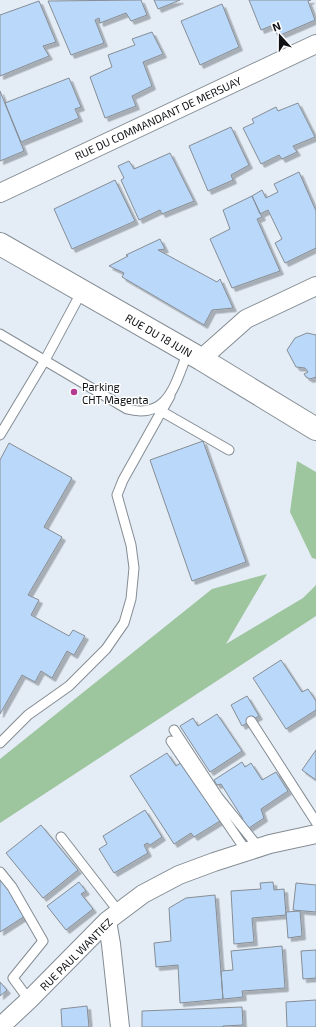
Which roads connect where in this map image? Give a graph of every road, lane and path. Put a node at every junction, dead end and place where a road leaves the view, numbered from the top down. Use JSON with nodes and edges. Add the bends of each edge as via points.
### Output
{"nodes":[{"id":1,"x":316,"y":44,"type":"edge"},
{"id":2,"x":0,"y":193,"type":"edge"},
{"id":3,"x":0,"y":244,"type":"edge"},
{"id":4,"x":316,"y":286,"type":"edge"},
{"id":5,"x":82,"y":291,"type":"junction"},
{"id":6,"x":0,"y":334,"type":"edge"},
{"id":7,"x":194,"y":356,"type":"junction"},
{"id":8,"x":45,"y":360,"type":"junction"},
{"id":9,"x":170,"y":396,"type":"junction"},
{"id":10,"x":161,"y":410,"type":"junction"},
{"id":11,"x":316,"y":429,"type":"edge"},
{"id":12,"x":0,"y":435,"type":"edge"},
{"id":13,"x":229,"y":450,"type":"dead end"},
{"id":14,"x":251,"y":721,"type":"dead end"},
{"id":15,"x":174,"y":730,"type":"dead end"},
{"id":16,"x":170,"y":741,"type":"dead end"},
{"id":17,"x":0,"y":743,"type":"edge"},
{"id":18,"x":316,"y":822,"type":"edge"},
{"id":19,"x":316,"y":834,"type":"edge"},
{"id":20,"x":61,"y":837,"type":"dead end"},
{"id":21,"x":253,"y":850,"type":"junction"},
{"id":22,"x":0,"y":872,"type":"edge"},
{"id":23,"x":113,"y":916,"type":"junction"},
{"id":24,"x":29,"y":1000,"type":"junction"},
{"id":25,"x":0,"y":1027,"type":"edge"},
{"id":26,"x":120,"y":1027,"type":"edge"}],
"edges":[{"from":1,"to":2,"type":"street","name":"RUE DU COMMANDANT DE MERSUAY"},
{"from":3,"to":5,"type":"main road","name":"RUE DU 18 JUIN"},
{"from":4,"to":7,"type":"street","via":[[246,319]]},
{"from":5,"to":7,"type":"main road","name":"RUE DU 18 JUIN"},
{"from":5,"to":8,"type":"lane"},
{"from":6,"to":8,"type":"lane"},
{"from":7,"to":9,"type":"lane"},
{"from":7,"to":11,"type":"main road","name":"RUE DU 18 JUIN"},
{"from":8,"to":9,"type":"lane","via":[[127,409],[138,412],[156,408]]},
{"from":8,"to":12,"type":"lane"},
{"from":9,"to":10,"type":"lane"},
{"from":10,"to":13,"type":"lane"},
{"from":10,"to":17,"type":"lane","via":[[122,480],[117,495],[131,545],[134,568],[131,599],[124,622],[106,649],[69,686],[28,715]]},
{"from":14,"to":18,"type":"lane"},
{"from":15,"to":21,"type":"lane"},
{"from":16,"to":21,"type":"lane"},
{"from":19,"to":21,"type":"street","name":"RUE PAUL WANTIEZ"},
{"from":20,"to":23,"type":"lane"},
{"from":21,"to":23,"type":"street","name":"RUE PAUL WANTIEZ","via":[[179,875],[144,894]]},
{"from":22,"to":24,"type":"lane","via":[[43,941],[13,978]]},
{"from":23,"to":24,"type":"street","name":"RUE PAUL WANTIEZ"},
{"from":23,"to":26,"type":"street","via":[[111,944]]},
{"from":24,"to":25,"type":"street","name":"RUE PAUL WANTIEZ"}]}
